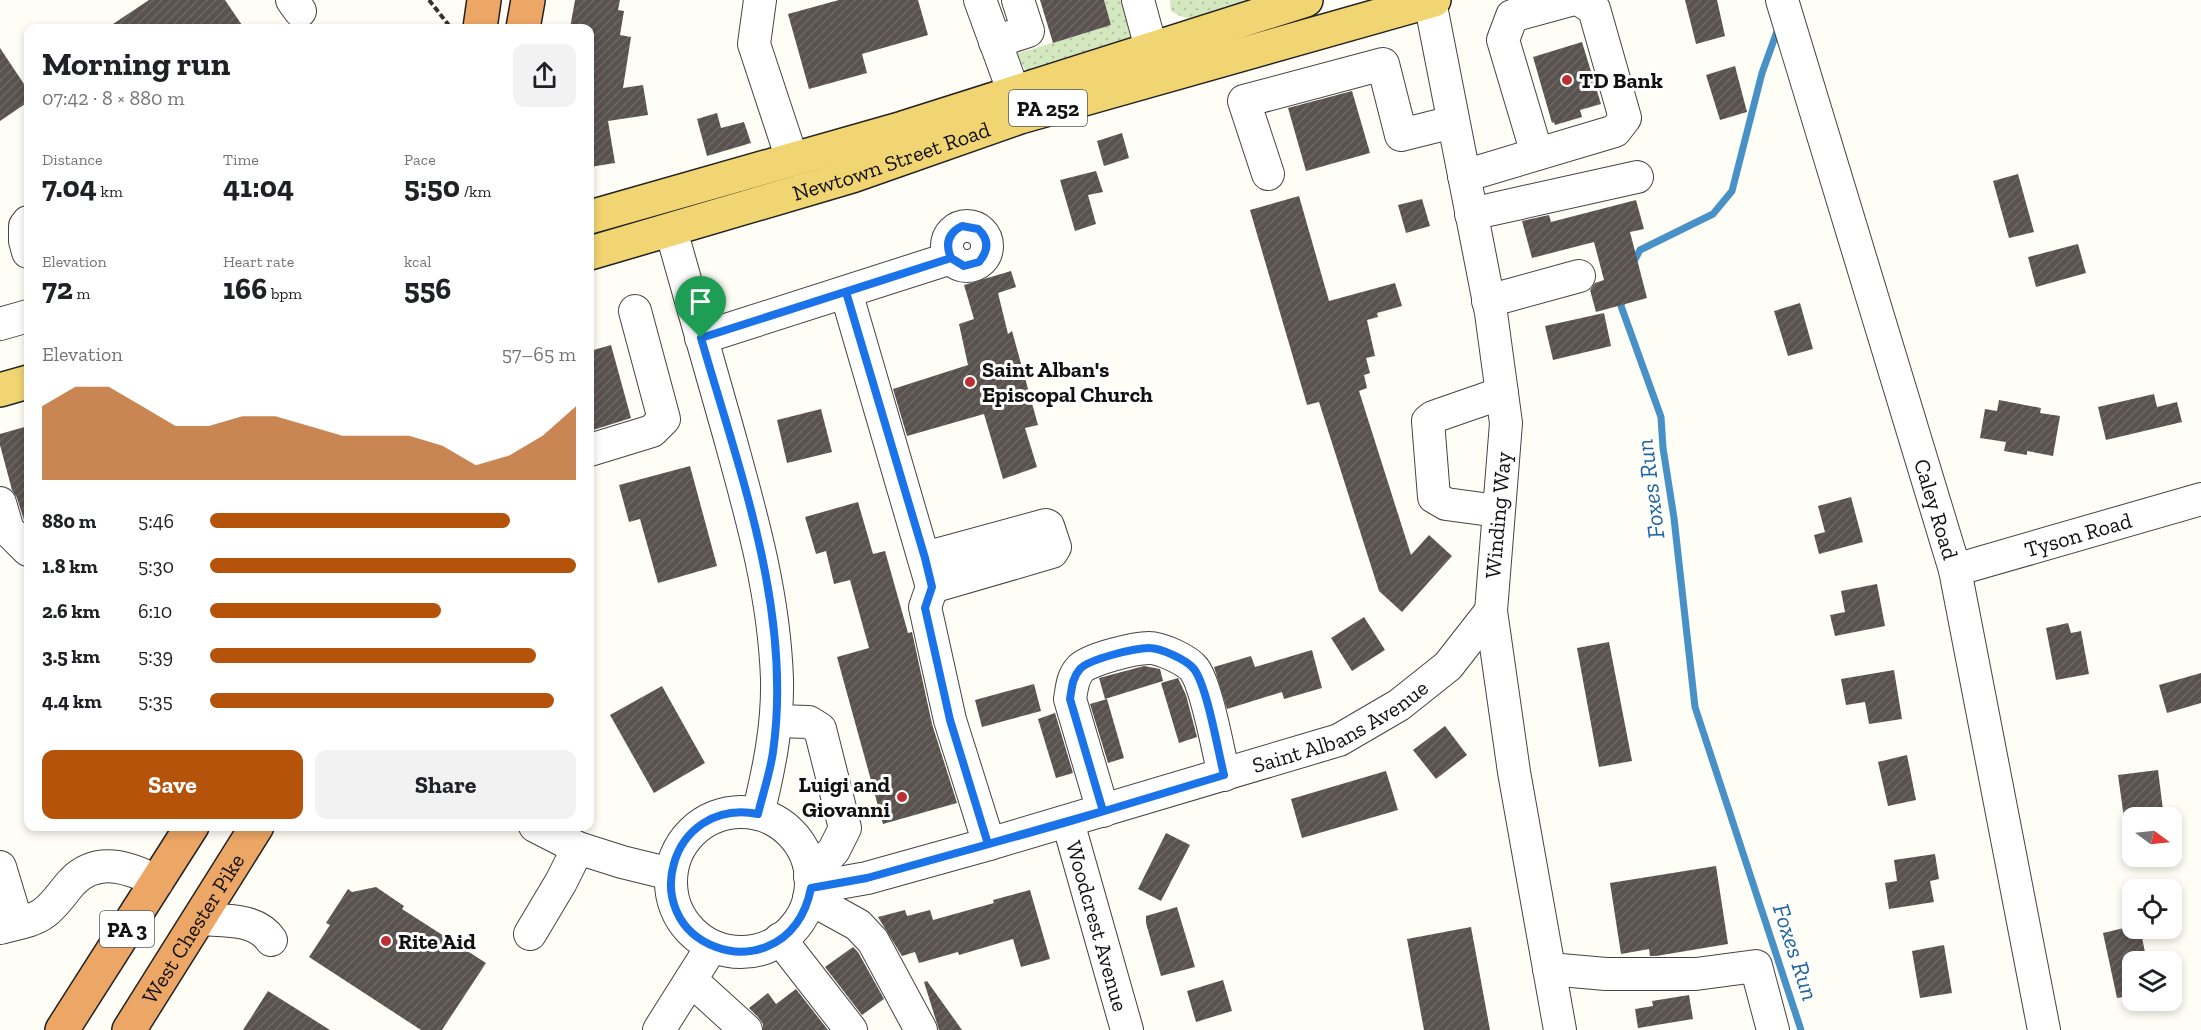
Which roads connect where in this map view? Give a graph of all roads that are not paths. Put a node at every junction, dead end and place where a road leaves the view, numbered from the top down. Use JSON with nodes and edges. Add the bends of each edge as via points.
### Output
{"nodes":[{"id":1,"x":484,"y":0,"type":"edge"},
{"id":2,"x":528,"y":0,"type":"edge"},
{"id":3,"x":980,"y":0,"type":"edge"},
{"id":4,"x":1018,"y":0,"type":"edge"},
{"id":5,"x":1138,"y":0,"type":"edge"},
{"id":6,"x":1306,"y":0,"type":"edge"},
{"id":7,"x":1431,"y":0,"type":"edge"},
{"id":8,"x":1570,"y":0,"type":"edge"},
{"id":9,"x":1580,"y":0,"type":"edge"},
{"id":10,"x":1782,"y":0,"type":"edge"},
{"id":11,"x":753,"y":12,"type":"edge"},
{"id":12,"x":481,"y":24,"type":"edge"},
{"id":13,"x":524,"y":24,"type":"edge"},
{"id":14,"x":995,"y":42,"type":"junction"},
{"id":15,"x":1151,"y":48,"type":"junction"},
{"id":16,"x":1014,"y":93,"type":"junction"},
{"id":17,"x":1453,"y":122,"type":"junction"},
{"id":18,"x":1537,"y":154,"type":"junction"},
{"id":19,"x":792,"y":159,"type":"junction"},
{"id":20,"x":1268,"y":174,"type":"dead end"},
{"id":21,"x":1464,"y":176,"type":"junction"},
{"id":22,"x":1637,"y":177,"type":"dead end"},
{"id":23,"x":1471,"y":214,"type":"junction"},
{"id":24,"x":594,"y":216,"type":"edge"},
{"id":25,"x":671,"y":230,"type":"junction"},
{"id":26,"x":594,"y":252,"type":"edge"},
{"id":27,"x":951,"y":258,"type":"dead end"},
{"id":28,"x":1579,"y":276,"type":"dead end"},
{"id":29,"x":846,"y":292,"type":"junction"},
{"id":30,"x":1488,"y":301,"type":"junction"},
{"id":31,"x":635,"y":311,"type":"dead end"},
{"id":32,"x":24,"y":317,"type":"edge"},
{"id":33,"x":0,"y":324,"type":"edge"},
{"id":34,"x":701,"y":338,"type":"junction"},
{"id":35,"x":24,"y":383,"type":"edge"},
{"id":36,"x":0,"y":390,"type":"edge"},
{"id":37,"x":1502,"y":393,"type":"junction"},
{"id":38,"x":594,"y":449,"type":"edge"},
{"id":39,"x":2201,"y":499,"type":"edge"},
{"id":40,"x":0,"y":503,"type":"edge"},
{"id":41,"x":1498,"y":511,"type":"junction"},
{"id":42,"x":24,"y":545,"type":"edge"},
{"id":43,"x":1955,"y":570,"type":"junction"},
{"id":44,"x":1491,"y":611,"type":"junction"},
{"id":45,"x":776,"y":721,"type":"junction"},
{"id":46,"x":1224,"y":775,"type":"junction"},
{"id":47,"x":1103,"y":811,"type":"junction"},
{"id":48,"x":758,"y":814,"type":"junction"},
{"id":49,"x":1068,"y":822,"type":"junction"},
{"id":50,"x":189,"y":831,"type":"edge"},
{"id":51,"x":255,"y":831,"type":"edge"},
{"id":52,"x":545,"y":831,"type":"edge"},
{"id":53,"x":988,"y":844,"type":"junction"},
{"id":54,"x":578,"y":848,"type":"junction"},
{"id":55,"x":0,"y":867,"type":"edge"},
{"id":56,"x":671,"y":874,"type":"junction"},
{"id":57,"x":157,"y":882,"type":"junction"},
{"id":58,"x":810,"y":888,"type":"junction"},
{"id":59,"x":200,"y":919,"type":"junction"},
{"id":60,"x":8,"y":925,"type":"edge"},
{"id":61,"x":530,"y":934,"type":"dead end"},
{"id":62,"x":780,"y":939,"type":"junction"},
{"id":63,"x":271,"y":940,"type":"dead end"},
{"id":64,"x":712,"y":946,"type":"junction"},
{"id":65,"x":1549,"y":969,"type":"junction"},
{"id":66,"x":691,"y":980,"type":"junction"},
{"id":67,"x":62,"y":1030,"type":"edge"},
{"id":68,"x":129,"y":1030,"type":"edge"},
{"id":69,"x":659,"y":1030,"type":"edge"},
{"id":70,"x":746,"y":1030,"type":"edge"},
{"id":71,"x":851,"y":1030,"type":"edge"},
{"id":72,"x":921,"y":1030,"type":"edge"},
{"id":73,"x":1127,"y":1030,"type":"edge"},
{"id":74,"x":1560,"y":1030,"type":"edge"},
{"id":75,"x":1773,"y":1030,"type":"edge"},
{"id":76,"x":2044,"y":1030,"type":"edge"}],
"edges":[{"from":1,"to":12,"type":"highway"},
{"from":2,"to":13,"type":"highway"},
{"from":3,"to":14,"type":"street"},
{"from":4,"to":14,"type":"street","via":[[1028,31]]},
{"from":5,"to":15,"type":"street"},
{"from":6,"to":15,"type":"main road","name":"Newtown Street Road","number":"PA 252"},
{"from":7,"to":17,"type":"street","name":"Winding Way"},
{"from":7,"to":25,"type":"main road","name":"Newtown Street Road","number":"PA 252","via":[[1020,117],[852,176]]},
{"from":8,"to":18,"type":"street","via":[[1512,16],[1503,40]]},
{"from":9,"to":18,"type":"street","via":[[1594,9],[1625,118],[1616,131]]},
{"from":10,"to":43,"type":"street","name":"Caley Road"},
{"from":11,"to":19,"type":"street","via":[[752,64]]},
{"from":14,"to":16,"type":"street"},
{"from":15,"to":16,"type":"main road","name":"Newtown Street Road","number":"PA 252"},
{"from":16,"to":19,"type":"main road","name":"Newtown Street Road","number":"PA 252","via":[[901,119]]},
{"from":17,"to":20,"type":"street","via":[[1401,135],[1383,64],[1244,101]]},
{"from":17,"to":21,"type":"street","name":"Winding Way"},
{"from":18,"to":21,"type":"street"},
{"from":19,"to":24,"type":"main road","name":"Newtown Street Road","number":"PA 252","via":[[683,183]]},
{"from":21,"to":23,"type":"street","name":"Winding Way"},
{"from":22,"to":23,"type":"street"},
{"from":23,"to":30,"type":"street","name":"Winding Way"},
{"from":25,"to":26,"type":"main road","name":"Newtown Street Road","number":"PA 252"},
{"from":25,"to":34,"type":"street"},
{"from":27,"to":29,"type":"street"},
{"from":28,"to":30,"type":"street"},
{"from":29,"to":34,"type":"street"},
{"from":29,"to":53,"type":"street","via":[[929,572],[925,608],[950,720]]},
{"from":30,"to":37,"type":"street","name":"Winding Way"},
{"from":31,"to":38,"type":"street","via":[[664,419],[652,431]]},
{"from":32,"to":33,"type":"street"},
{"from":34,"to":45,"type":"street","via":[[771,601]]},
{"from":35,"to":36,"type":"main road"},
{"from":37,"to":41,"type":"street","name":"Winding Way","via":[[1506,423]]},
{"from":37,"to":41,"type":"street","via":[[1428,421],[1434,497],[1446,504]]},
{"from":39,"to":43,"type":"street","name":"Tyson Road"},
{"from":40,"to":42,"type":"street","via":[[8,530]]},
{"from":41,"to":44,"type":"street","name":"Winding Way"},
{"from":43,"to":76,"type":"street","name":"Caley Road"},
{"from":44,"to":46,"type":"street","name":"Saint Albans Avenue","via":[[1448,666],[1399,705],[1339,740]]},
{"from":44,"to":65,"type":"street","name":"Winding Way","via":[[1514,772]]},
{"from":45,"to":48,"type":"street","via":[[773,753]]},
{"from":45,"to":58,"type":"street","via":[[809,722],[819,729],[845,828]]},
{"from":46,"to":47,"type":"street","name":"Saint Albans Avenue"},
{"from":46,"to":47,"type":"street","via":[[1201,682],[1193,668],[1165,651],[1149,648],[1095,659],[1081,668],[1072,682],[1070,699]]},
{"from":47,"to":49,"type":"street","name":"Saint Albans Avenue"},
{"from":48,"to":56,"type":"street","via":[[725,813],[703,823],[684,841]]},
{"from":48,"to":58,"type":"street","via":[[776,821],[796,837],[806,857]]},
{"from":49,"to":53,"type":"street","name":"Saint Albans Avenue"},
{"from":49,"to":73,"type":"street","name":"Woodcrest Avenue"},
{"from":50,"to":57,"type":"highway","number":"PA 3"},
{"from":51,"to":59,"type":"highway","name":"West Chester Pike","number":"PA 3"},
{"from":52,"to":54,"type":"street"},
{"from":53,"to":58,"type":"street","name":"Saint Albans Avenue","via":[[867,878]]},
{"from":54,"to":56,"type":"street"},
{"from":54,"to":61,"type":"street"},
{"from":55,"to":60,"type":"street"},
{"from":56,"to":64,"type":"street","via":[[678,914],[689,929]]},
{"from":57,"to":60,"type":"street","via":[[127,868],[98,867],[74,880],[35,919]]},
{"from":57,"to":67,"type":"highway","number":"PA 3"},
{"from":58,"to":62,"type":"street","via":[[796,926]]},
{"from":58,"to":72,"type":"street","via":[[858,924],[873,941]]},
{"from":59,"to":63,"type":"street","via":[[252,925],[265,931]]},
{"from":59,"to":68,"type":"highway","name":"West Chester Pike","number":"PA 3"},
{"from":62,"to":64,"type":"street","via":[[746,952]]},
{"from":62,"to":71,"type":"street"},
{"from":64,"to":66,"type":"street"},
{"from":65,"to":74,"type":"street","name":"Winding Way"},
{"from":65,"to":75,"type":"street","via":[[1606,974],[1696,974],[1756,966]]},
{"from":66,"to":69,"type":"street"},
{"from":66,"to":70,"type":"street"}]}
